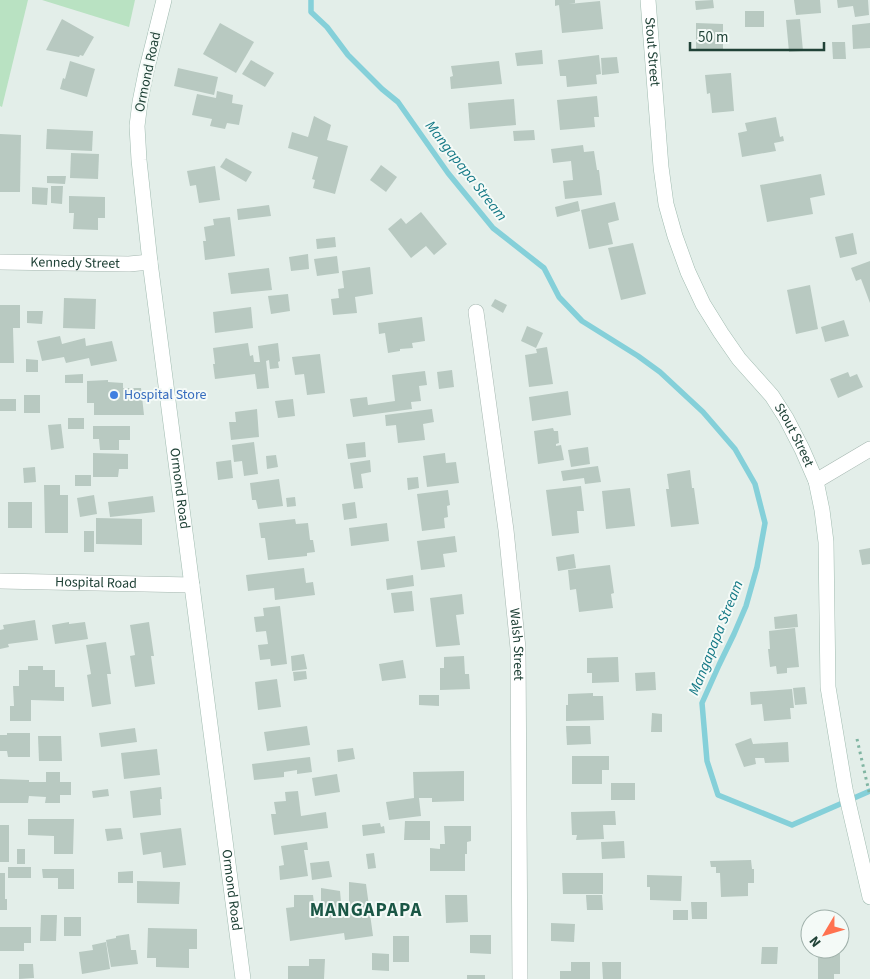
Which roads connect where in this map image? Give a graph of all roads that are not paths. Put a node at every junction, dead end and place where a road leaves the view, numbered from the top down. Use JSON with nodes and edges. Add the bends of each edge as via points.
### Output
{"nodes":[{"id":1,"x":164,"y":0,"type":"edge"},
{"id":2,"x":648,"y":0,"type":"edge"},
{"id":3,"x":0,"y":262,"type":"edge"},
{"id":4,"x":150,"y":262,"type":"junction"},
{"id":5,"x":476,"y":312,"type":"dead end"},
{"id":6,"x":870,"y":449,"type":"edge"},
{"id":7,"x":816,"y":481,"type":"junction"},
{"id":8,"x":0,"y":581,"type":"edge"},
{"id":9,"x":192,"y":585,"type":"junction"},
{"id":10,"x":870,"y":897,"type":"edge"},
{"id":11,"x":242,"y":979,"type":"edge"},
{"id":12,"x":520,"y":979,"type":"edge"}],
"edges":[{"from":1,"to":4,"type":"street","name":"Ormond Road","via":[[146,72],[137,126]]},
{"from":2,"to":7,"type":"street","name":"Stout Street","via":[[661,167],[675,236],[703,304],[739,359],[772,396]]},
{"from":3,"to":4,"type":"street","name":"Kennedy Street"},
{"from":4,"to":9,"type":"street","name":"Ormond Road"},
{"from":5,"to":12,"type":"street","name":"Walsh Street","via":[[506,530],[518,648]]},
{"from":6,"to":7,"type":"street"},
{"from":7,"to":10,"type":"street","name":"Stout Street","via":[[826,542],[828,687],[845,789]]},
{"from":8,"to":9,"type":"street","name":"Hospital Road"},
{"from":9,"to":11,"type":"street","name":"Ormond Road"}]}
